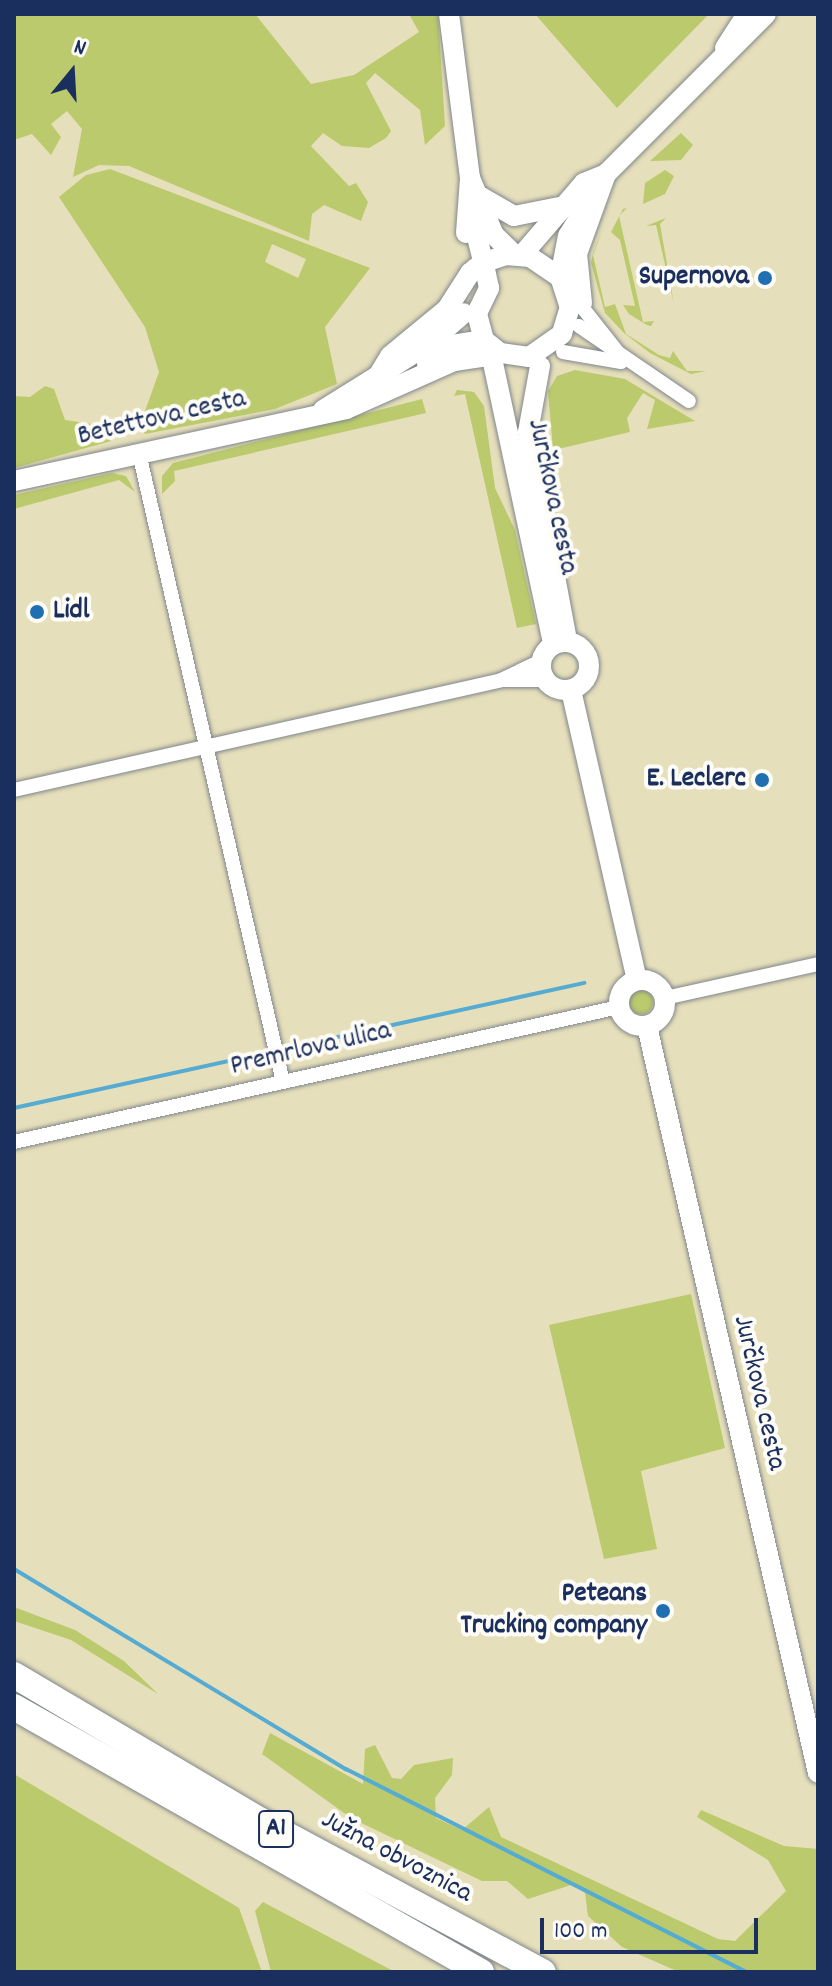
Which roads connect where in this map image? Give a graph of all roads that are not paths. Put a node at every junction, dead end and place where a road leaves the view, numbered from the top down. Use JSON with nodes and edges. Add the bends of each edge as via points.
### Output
{"nodes":[{"id":1,"x":449,"y":14,"type":"edge"},
{"id":2,"x":747,"y":14,"type":"edge"},
{"id":3,"x":766,"y":14,"type":"edge"},
{"id":4,"x":723,"y":51,"type":"junction"},
{"id":5,"x":606,"y":174,"type":"junction"},
{"id":6,"x":470,"y":178,"type":"junction"},
{"id":7,"x":481,"y":197,"type":"junction"},
{"id":8,"x":563,"y":206,"type":"junction"},
{"id":9,"x":524,"y":259,"type":"junction"},
{"id":10,"x":480,"y":271,"type":"junction"},
{"id":11,"x":560,"y":277,"type":"junction"},
{"id":12,"x":464,"y":313,"type":"junction"},
{"id":13,"x":577,"y":316,"type":"junction"},
{"id":14,"x":483,"y":350,"type":"junction"},
{"id":15,"x":563,"y":352,"type":"junction"},
{"id":16,"x":626,"y":363,"type":"junction"},
{"id":17,"x":530,"y":364,"type":"junction"},
{"id":18,"x":378,"y":376,"type":"junction"},
{"id":19,"x":689,"y":401,"type":"dead end"},
{"id":20,"x":323,"y":410,"type":"junction"},
{"id":21,"x":139,"y":453,"type":"junction"},
{"id":22,"x":14,"y":481,"type":"edge"},
{"id":23,"x":552,"y":657,"type":"junction"},
{"id":24,"x":571,"y":690,"type":"junction"},
{"id":25,"x":207,"y":746,"type":"junction"},
{"id":26,"x":14,"y":790,"type":"edge"},
{"id":27,"x":818,"y":964,"type":"edge"},
{"id":28,"x":637,"y":980,"type":"junction"},
{"id":29,"x":665,"y":998,"type":"junction"},
{"id":30,"x":619,"y":1007,"type":"junction"},
{"id":31,"x":647,"y":1026,"type":"junction"},
{"id":32,"x":283,"y":1082,"type":"junction"},
{"id":33,"x":14,"y":1142,"type":"edge"},
{"id":34,"x":14,"y":1675,"type":"edge"},
{"id":35,"x":14,"y":1707,"type":"edge"},
{"id":36,"x":818,"y":1773,"type":"edge"},
{"id":37,"x":481,"y":1972,"type":"edge"},
{"id":38,"x":543,"y":1972,"type":"edge"}],
"edges":[{"from":1,"to":6,"type":"street"},
{"from":2,"to":4,"type":"street"},
{"from":3,"to":4,"type":"street"},
{"from":4,"to":5,"type":"street"},
{"from":5,"to":8,"type":"street","via":[[584,183]]},
{"from":5,"to":11,"type":"street","via":[[568,236]]},
{"from":5,"to":13,"type":"street","via":[[575,267]]},
{"from":6,"to":7,"type":"street"},
{"from":6,"to":10,"type":"street","via":[[468,220]]},
{"from":7,"to":8,"type":"street","via":[[514,216]]},
{"from":7,"to":9,"type":"street","via":[[494,235]]},
{"from":8,"to":9,"type":"street"},
{"from":9,"to":10,"type":"street"},
{"from":9,"to":11,"type":"street"},
{"from":9,"to":13,"type":"street"},
{"from":10,"to":12,"type":"street"},
{"from":10,"to":14,"type":"street","via":[[489,288],[476,320]]},
{"from":10,"to":18,"type":"street","name":"Betettova cesta","via":[[447,309],[390,356]]},
{"from":11,"to":13,"type":"street"},
{"from":12,"to":14,"type":"street"},
{"from":12,"to":18,"type":"street","name":"Betettova cesta"},
{"from":13,"to":15,"type":"street"},
{"from":13,"to":16,"type":"street"},
{"from":13,"to":17,"type":"street"},
{"from":14,"to":17,"type":"street"},
{"from":14,"to":20,"type":"street","name":"Betettova cesta","via":[[362,404]]},
{"from":14,"to":23,"type":"street","name":"Jurčkova cesta"},
{"from":15,"to":16,"type":"street"},
{"from":15,"to":17,"type":"street"},
{"from":16,"to":19,"type":"street"},
{"from":17,"to":23,"type":"street","name":"Jurčkova cesta","via":[[517,391],[528,432]]},
{"from":18,"to":20,"type":"street","name":"Betettova cesta"},
{"from":20,"to":21,"type":"street","name":"Betettova cesta"},
{"from":21,"to":22,"type":"street","name":"Betettova cesta"},
{"from":21,"to":25,"type":"street"},
{"from":23,"to":24,"type":"street"},
{"from":23,"to":24,"type":"street","via":[[585,651],[590,664]]},
{"from":23,"to":25,"type":"street","via":[[501,680]]},
{"from":24,"to":28,"type":"street"},
{"from":25,"to":26,"type":"street"},
{"from":25,"to":32,"type":"street"},
{"from":27,"to":29,"type":"street"},
{"from":28,"to":29,"type":"street","via":[[655,983]]},
{"from":28,"to":30,"type":"street","via":[[622,990]]},
{"from":29,"to":31,"type":"street","via":[[662,1016]]},
{"from":30,"to":31,"type":"street","via":[[629,1022]]},
{"from":30,"to":32,"type":"street","name":"Premrlova ulica"},
{"from":31,"to":36,"type":"street","name":"Jurčkova cesta"},
{"from":32,"to":33,"type":"street","name":"Premrlova ulica"},
{"from":34,"to":38,"type":"highway","name":"Južna obvoznica","number":"A1","via":[[259,1820]]},
{"from":35,"to":37,"type":"highway","number":"A1"}]}
